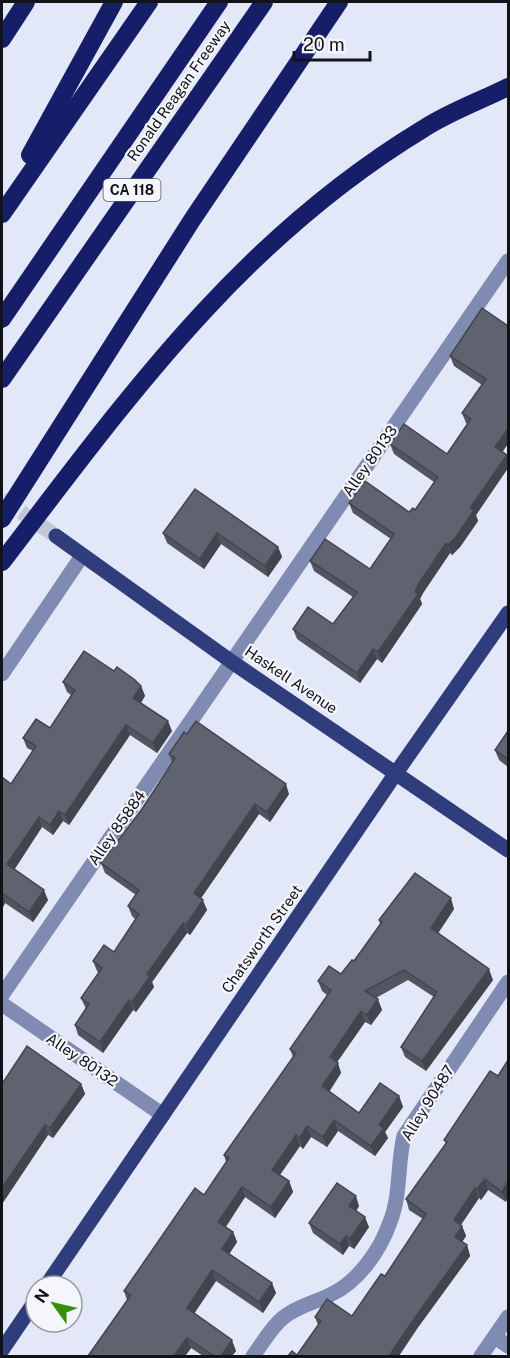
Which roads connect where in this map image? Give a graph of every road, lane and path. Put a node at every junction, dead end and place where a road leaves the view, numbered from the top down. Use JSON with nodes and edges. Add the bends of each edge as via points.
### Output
{"nodes":[{"id":1,"x":26,"y":2,"type":"edge"},
{"id":2,"x":114,"y":2,"type":"edge"},
{"id":3,"x":149,"y":2,"type":"edge"},
{"id":4,"x":219,"y":2,"type":"edge"},
{"id":5,"x":264,"y":2,"type":"edge"},
{"id":6,"x":339,"y":2,"type":"edge"},
{"id":7,"x":2,"y":39,"type":"edge"},
{"id":8,"x":508,"y":87,"type":"edge"},
{"id":9,"x":2,"y":208,"type":"edge"},
{"id":10,"x":2,"y":214,"type":"edge"},
{"id":11,"x":508,"y":261,"type":"edge"},
{"id":12,"x":2,"y":319,"type":"edge"},
{"id":13,"x":2,"y":379,"type":"edge"},
{"id":14,"x":2,"y":519,"type":"edge"},
{"id":15,"x":56,"y":536,"type":"tunnel mouth"},
{"id":16,"x":82,"y":556,"type":"junction"},
{"id":17,"x":2,"y":562,"type":"edge"},
{"id":18,"x":508,"y":613,"type":"edge"},
{"id":19,"x":232,"y":662,"type":"junction"},
{"id":20,"x":2,"y":674,"type":"edge"},
{"id":21,"x":396,"y":773,"type":"junction"},
{"id":22,"x":508,"y":850,"type":"edge"},
{"id":23,"x":508,"y":982,"type":"edge"},
{"id":24,"x":2,"y":994,"type":"edge"},
{"id":25,"x":2,"y":1004,"type":"edge"},
{"id":26,"x":163,"y":1115,"type":"junction"},
{"id":27,"x":54,"y":1274,"type":"edge"},
{"id":28,"x":508,"y":1317,"type":"edge"},
{"id":29,"x":24,"y":1318,"type":"edge"},
{"id":30,"x":495,"y":1336,"type":"junction"},
{"id":31,"x":508,"y":1346,"type":"edge"},
{"id":32,"x":2,"y":1350,"type":"edge"},
{"id":33,"x":253,"y":1356,"type":"edge"},
{"id":34,"x":481,"y":1356,"type":"edge"}],
"edges":[{"from":1,"to":7,"type":"highway"},
{"from":2,"to":9,"type":"highway"},
{"from":3,"to":10,"type":"highway"},
{"from":4,"to":12,"type":"highway","number":"CA 118"},
{"from":5,"to":13,"type":"highway","name":"Ronald Reagan Freeway","number":"CA 118"},
{"from":6,"to":14,"type":"highway","via":[[192,220]]},
{"from":8,"to":17,"type":"highway","via":[[425,127],[362,168],[262,251],[171,345]]},
{"from":11,"to":19,"type":"street","name":"Alley 80133"},
{"from":15,"to":16,"type":"main road","name":"Haskell Avenue"},
{"from":16,"to":19,"type":"main road","name":"Haskell Avenue"},
{"from":16,"to":20,"type":"street"},
{"from":18,"to":21,"type":"main road","name":"Chatsworth Street"},
{"from":19,"to":21,"type":"main road","name":"Haskell Avenue"},
{"from":19,"to":24,"type":"street","name":"Alley 85884"},
{"from":21,"to":22,"type":"main road","name":"Haskell Avenue"},
{"from":21,"to":26,"type":"main road","name":"Chatsworth Street"},
{"from":23,"to":33,"type":"street","name":"Alley 90487","via":[[404,1136],[398,1162],[397,1202],[390,1225],[363,1269],[332,1295],[284,1317]]},
{"from":25,"to":26,"type":"street","name":"Alley 80132"},
{"from":26,"to":27,"type":"main road","name":"Chatsworth Street"},
{"from":28,"to":30,"type":"street"},
{"from":29,"to":32,"type":"main road"},
{"from":30,"to":31,"type":"street"},
{"from":30,"to":34,"type":"street"}]}
